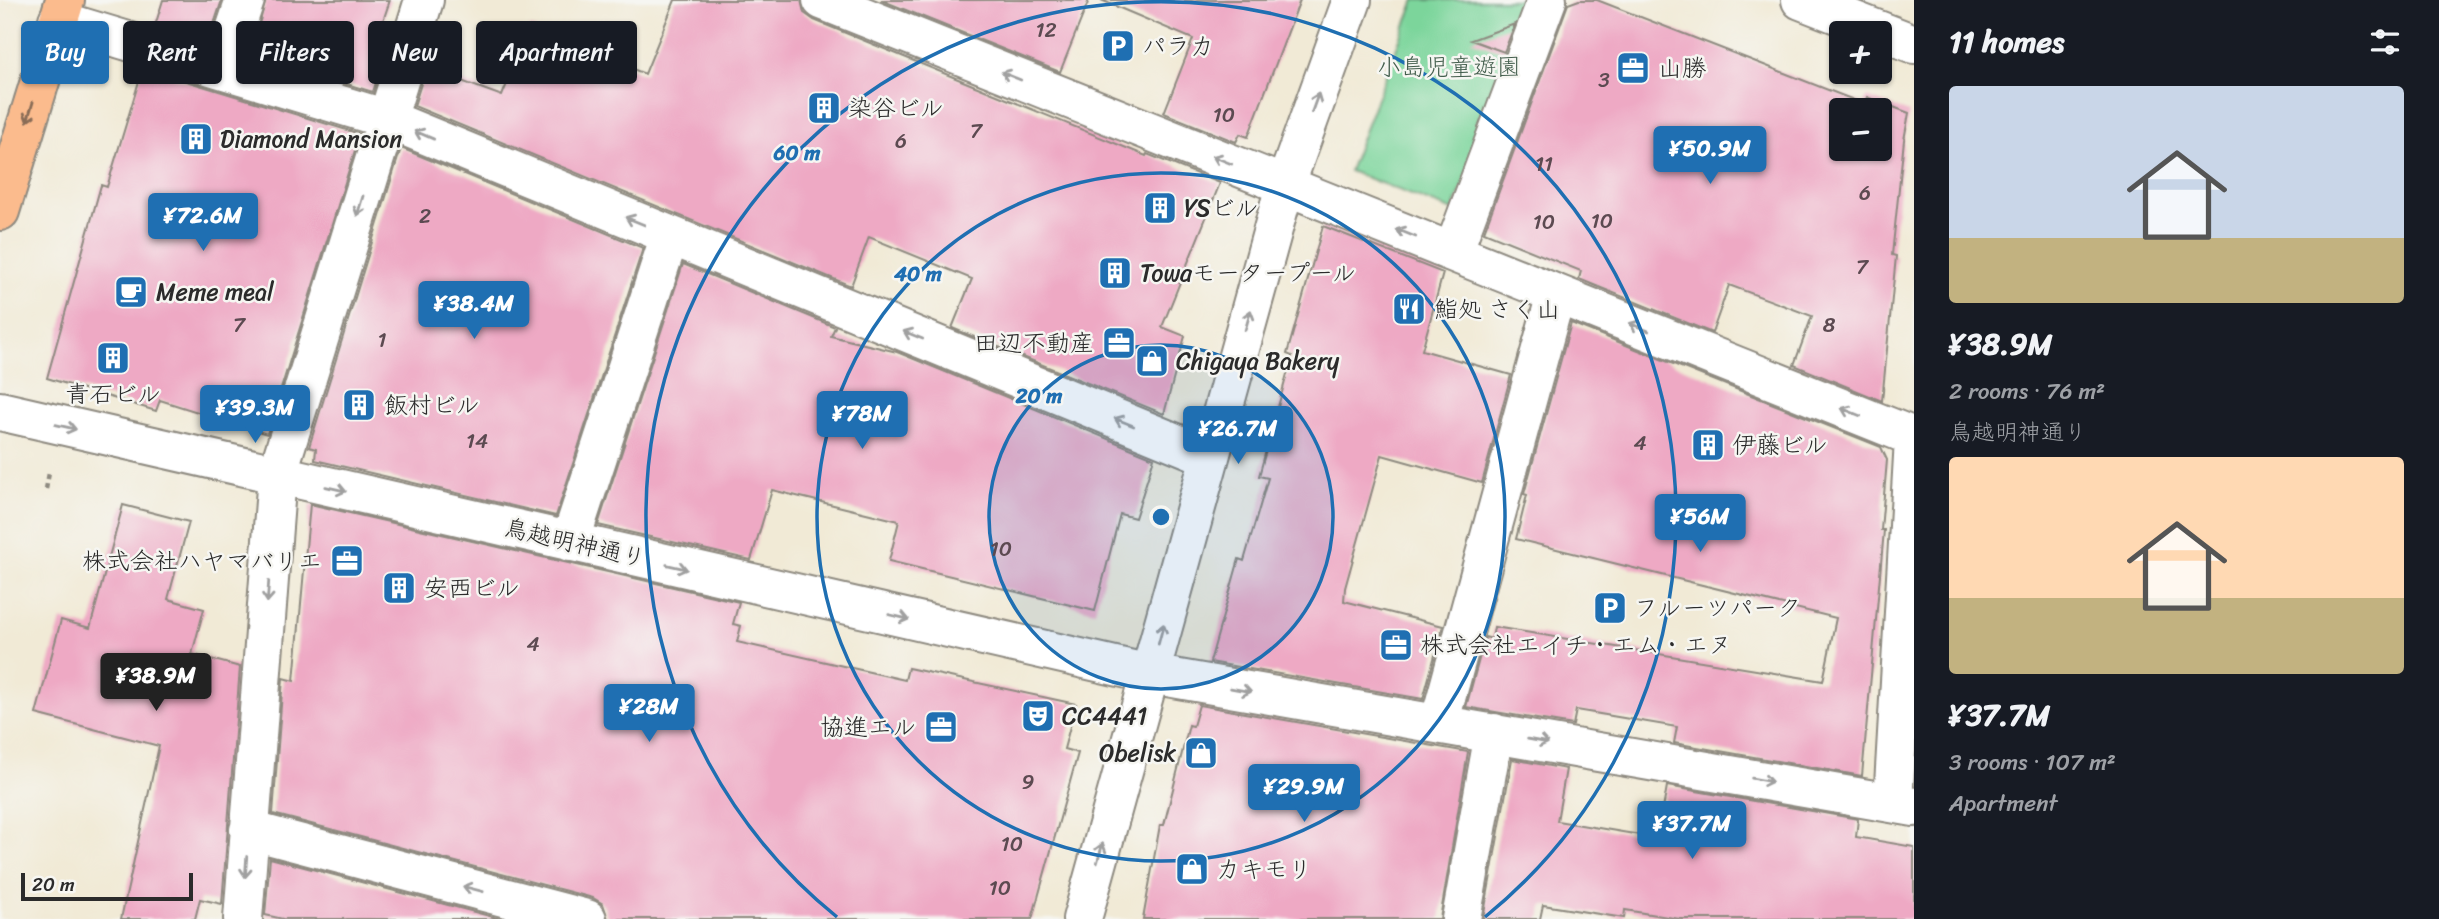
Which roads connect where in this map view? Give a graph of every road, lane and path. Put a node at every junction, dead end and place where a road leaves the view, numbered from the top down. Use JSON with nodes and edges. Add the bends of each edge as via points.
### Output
{"nodes":[{"id":1,"x":245,"y":0,"type":"edge"},
{"id":2,"x":424,"y":0,"type":"edge"},
{"id":3,"x":822,"y":0,"type":"edge"},
{"id":4,"x":1352,"y":0,"type":"edge"},
{"id":5,"x":1547,"y":0,"type":"edge"},
{"id":6,"x":1801,"y":0,"type":"edge"},
{"id":7,"x":61,"y":10,"type":"edge"},
{"id":8,"x":123,"y":33,"type":"edge"},
{"id":9,"x":1914,"y":44,"type":"edge"},
{"id":10,"x":222,"y":69,"type":"joint"},
{"id":11,"x":387,"y":119,"type":"junction"},
{"id":12,"x":1285,"y":186,"type":"junction"},
{"id":13,"x":0,"y":211,"type":"edge"},
{"id":14,"x":670,"y":235,"type":"junction"},
{"id":15,"x":1453,"y":252,"type":"junction"},
{"id":16,"x":1556,"y":294,"type":"junction"},
{"id":17,"x":0,"y":411,"type":"edge"},
{"id":18,"x":1914,"y":438,"type":"edge"},
{"id":19,"x":1209,"y":457,"type":"junction"},
{"id":20,"x":276,"y":475,"type":"junction"},
{"id":21,"x":570,"y":542,"type":"junction"},
{"id":22,"x":1150,"y":674,"type":"junction"},
{"id":23,"x":1439,"y":724,"type":"junction"},
{"id":24,"x":1494,"y":733,"type":"junction"},
{"id":25,"x":1903,"y":805,"type":"edge"},
{"id":26,"x":249,"y":830,"type":"junction"},
{"id":27,"x":243,"y":919,"type":"edge"},
{"id":28,"x":587,"y":919,"type":"edge"},
{"id":29,"x":1082,"y":919,"type":"edge"},
{"id":30,"x":1461,"y":919,"type":"edge"}],
"edges":[{"from":1,"to":10,"type":"street"},
{"from":2,"to":11,"type":"street"},
{"from":12,"to":3,"type":"street","one_way":true},
{"from":12,"to":4,"type":"street","one_way":true},
{"from":5,"to":15,"type":"street"},
{"from":6,"to":9,"type":"street"},
{"from":7,"to":8,"type":"street"},
{"from":7,"to":13,"type":"main road","one_way":true},
{"from":10,"to":11,"type":"street"},
{"from":14,"to":11,"type":"street","one_way":true},
{"from":11,"to":20,"type":"street","one_way":true},
{"from":15,"to":12,"type":"street","one_way":true},
{"from":19,"to":12,"type":"street","one_way":true},
{"from":19,"to":14,"type":"street","one_way":true},
{"from":14,"to":21,"type":"street"},
{"from":15,"to":16,"type":"street"},
{"from":18,"to":16,"type":"street","one_way":true},
{"from":16,"to":23,"type":"street"},
{"from":17,"to":20,"type":"street","name":"鳥越明神通り","one_way":true},
{"from":18,"to":25,"type":"street"},
{"from":22,"to":19,"type":"street","one_way":true},
{"from":20,"to":21,"type":"street","name":"鳥越明神通り","one_way":true},
{"from":20,"to":26,"type":"street","one_way":true},
{"from":21,"to":22,"type":"street","name":"鳥越明神通り","one_way":true},
{"from":22,"to":23,"type":"street","name":"鳥越明神通り","one_way":true},
{"from":29,"to":22,"type":"street","one_way":true},
{"from":23,"to":24,"type":"street","name":"鳥越明神通り"},
{"from":24,"to":25,"type":"street","name":"鳥越明神通り","one_way":true},
{"from":24,"to":30,"type":"street"},
{"from":26,"to":27,"type":"street","one_way":true},
{"from":28,"to":26,"type":"street","one_way":true}]}
